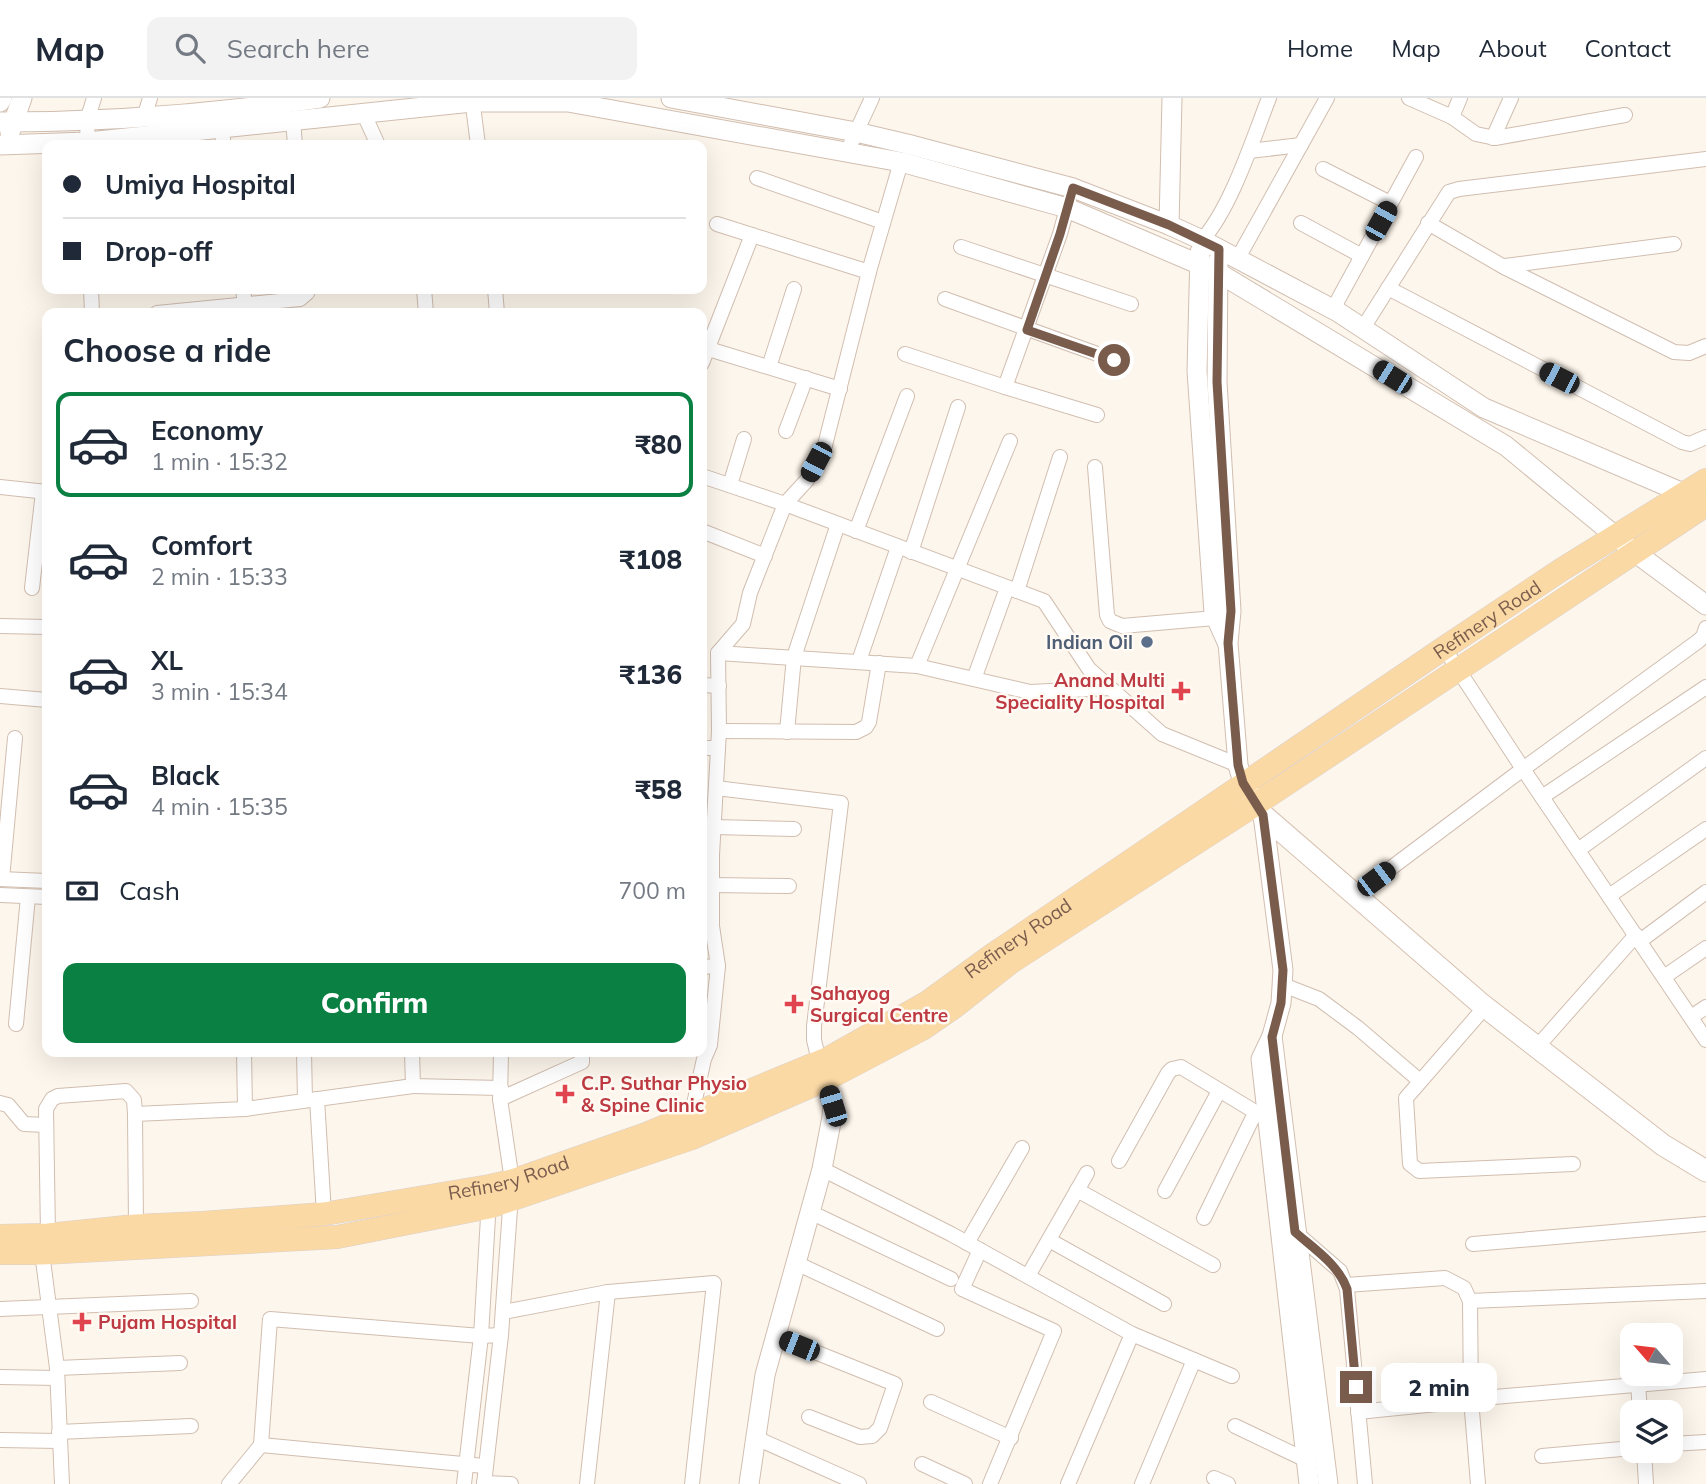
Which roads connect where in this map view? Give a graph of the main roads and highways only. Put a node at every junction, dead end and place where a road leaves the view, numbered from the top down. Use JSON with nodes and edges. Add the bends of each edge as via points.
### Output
{"nodes":[{"id":1,"x":1701,"y":496,"type":"edge"},
{"id":2,"x":1241,"y":774,"type":"junction"},
{"id":3,"x":1260,"y":809,"type":"junction"},
{"id":4,"x":822,"y":1071,"type":"junction"},
{"id":5,"x":1706,"y":1171,"type":"edge"},
{"id":6,"x":501,"y":1194,"type":"junction"},
{"id":7,"x":0,"y":1236,"type":"edge"},
{"id":8,"x":44,"y":1241,"type":"junction"},
{"id":9,"x":0,"y":1253,"type":"edge"}],
"edges":[{"from":1,"to":2,"type":"main road","name":"Refinery Road","via":[[1561,570]]},
{"from":1,"to":3,"type":"main road","name":"Refinery Road","via":[[1636,553],[1457,668]]},
{"from":2,"to":3,"type":"main road"},
{"from":2,"to":4,"type":"main road","name":"Refinery Road","via":[[928,1002]]},
{"from":3,"to":4,"type":"main road","name":"Refinery Road","via":[[1011,962],[922,1029]]},
{"from":3,"to":5,"type":"main road","via":[[1485,1007],[1663,1145]]},
{"from":4,"to":6,"type":"main road","name":"Refinery Road","via":[[692,1113]]},
{"from":4,"to":6,"type":"main road","name":"Refinery Road","via":[[696,1137]]},
{"from":6,"to":8,"type":"main road","name":"Refinery Road","via":[[324,1214],[136,1226]]},
{"from":6,"to":8,"type":"main road","name":"Refinery Road","via":[[337,1237]]},
{"from":7,"to":8,"type":"main road","name":"Refinery Road"},
{"from":8,"to":9,"type":"main road","name":"Refinery Road"}]}
